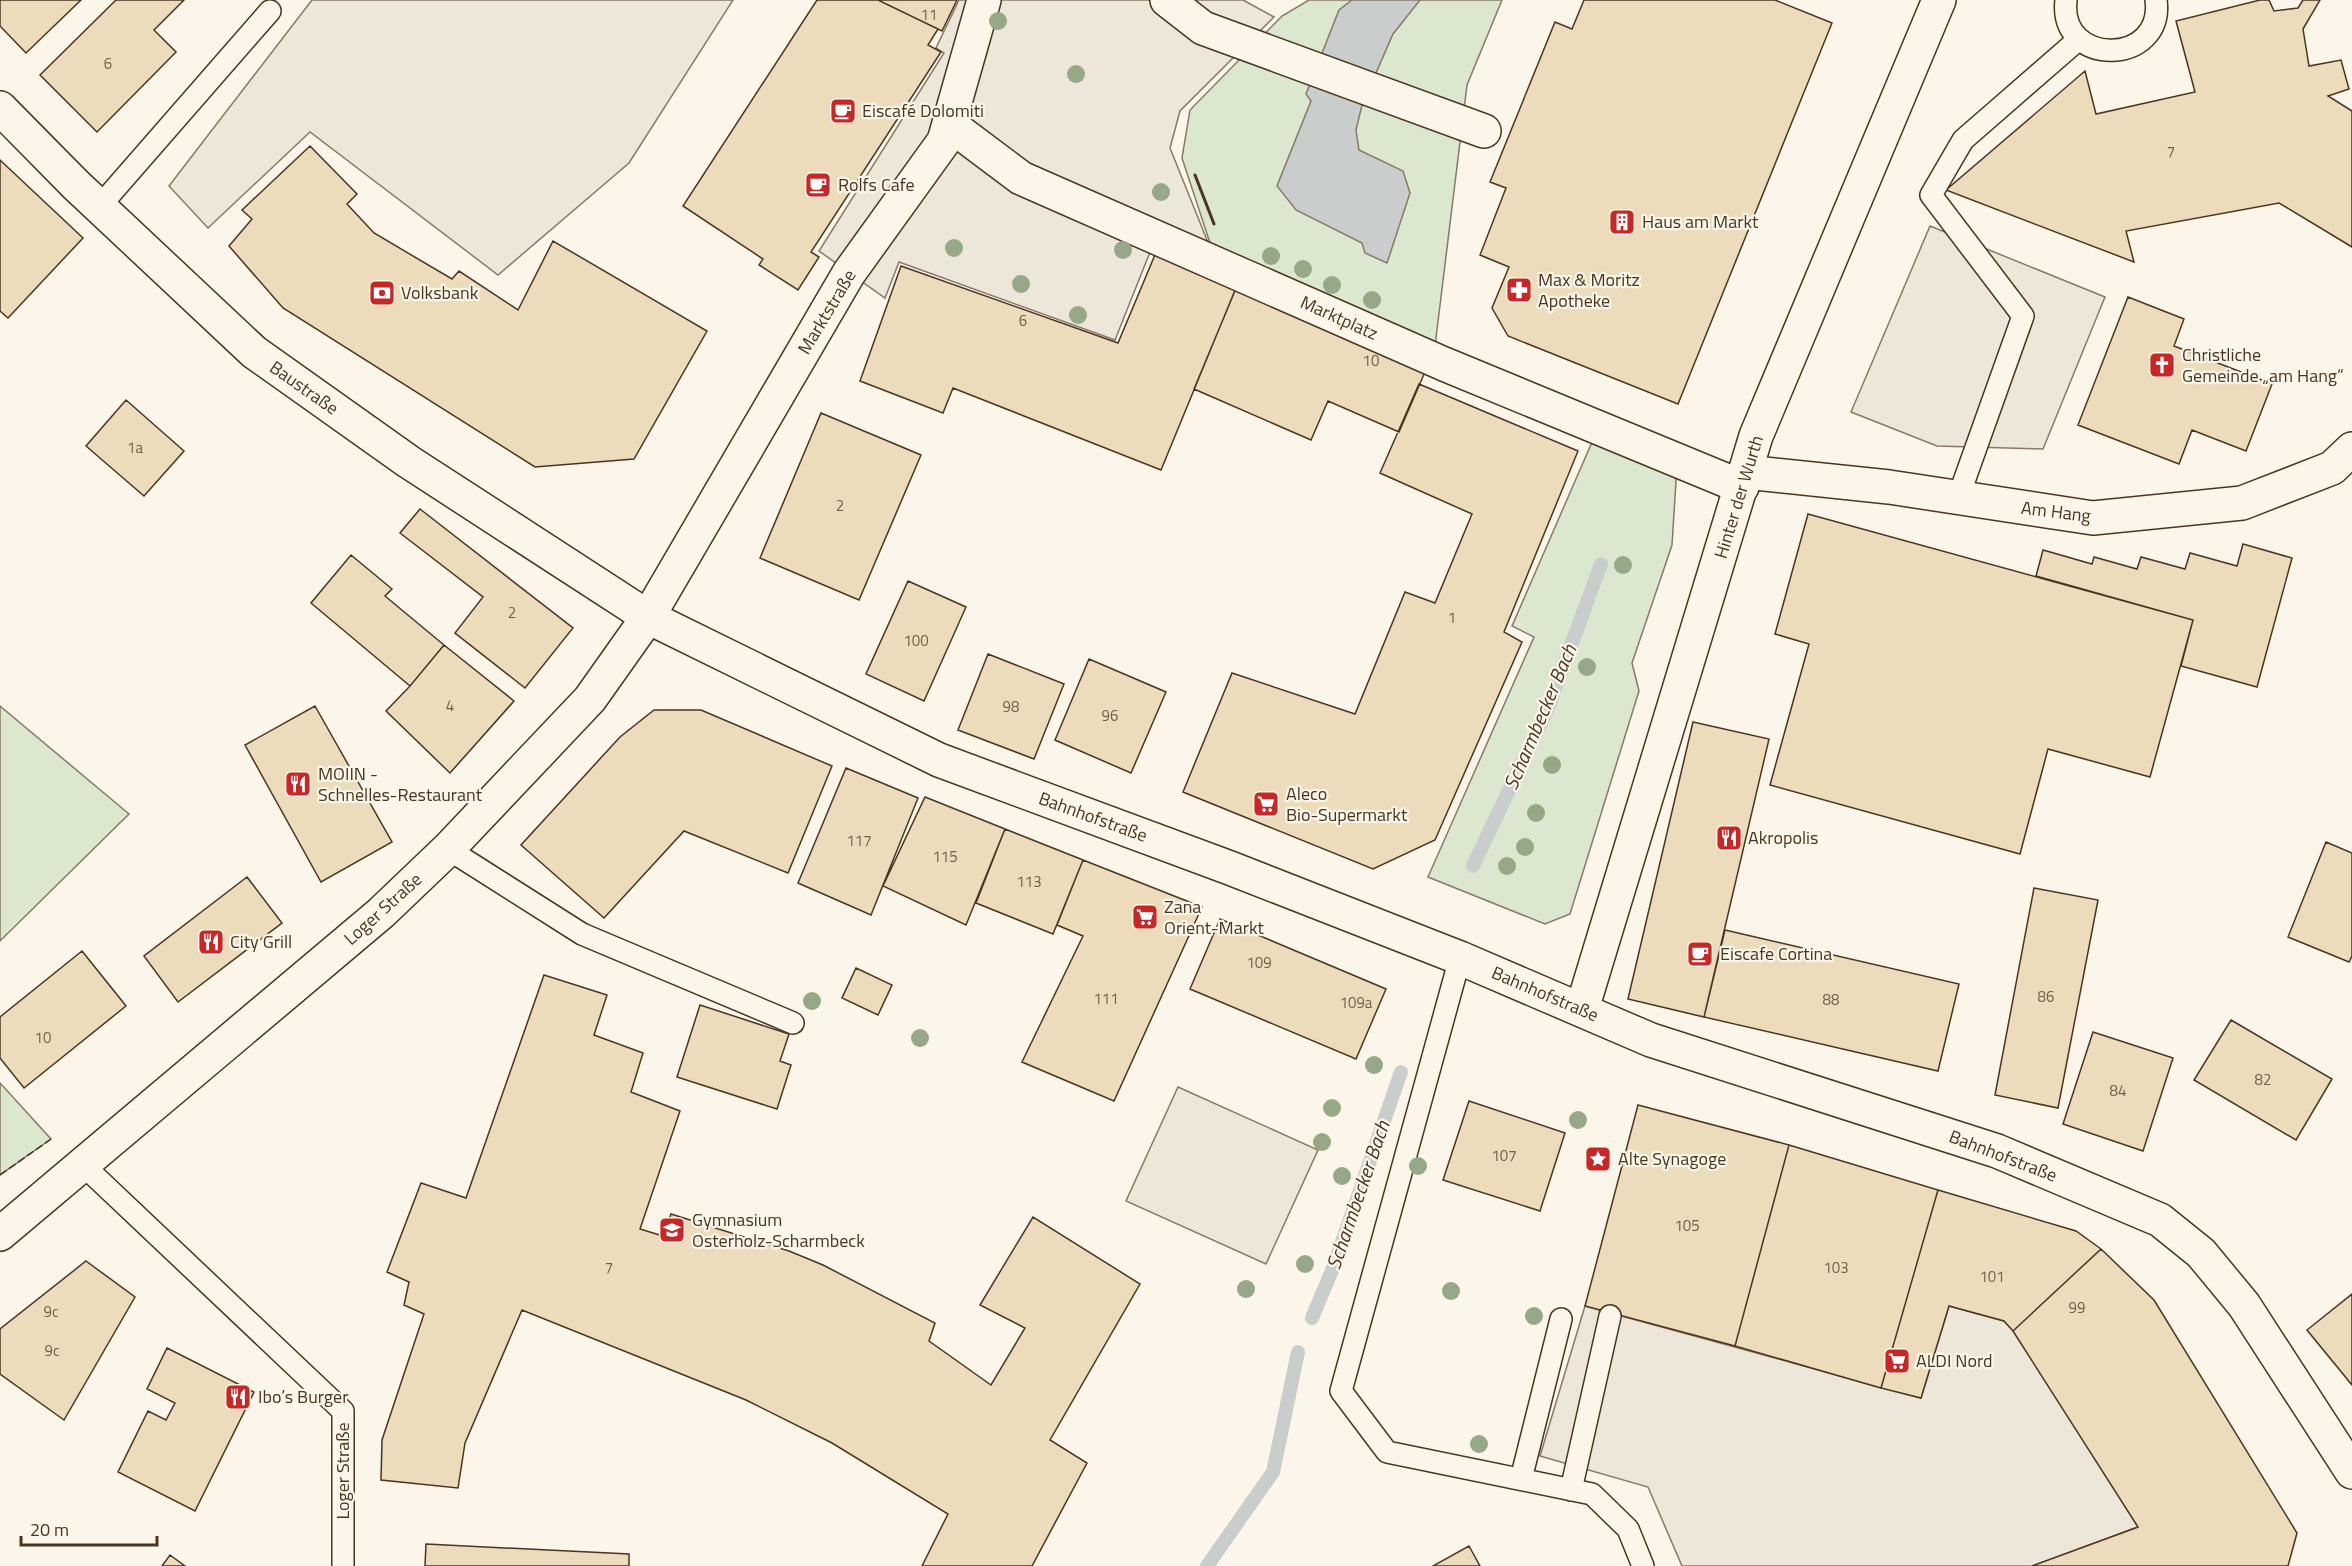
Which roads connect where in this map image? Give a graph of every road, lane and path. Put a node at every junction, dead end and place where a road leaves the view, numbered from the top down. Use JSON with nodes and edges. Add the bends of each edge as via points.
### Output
{"nodes":[{"id":1,"x":984,"y":0,"type":"edge"},
{"id":2,"x":1167,"y":0,"type":"edge"},
{"id":3,"x":1938,"y":0,"type":"edge"},
{"id":4,"x":2066,"y":0,"type":"edge"},
{"id":5,"x":2156,"y":0,"type":"edge"},
{"id":6,"x":270,"y":11,"type":"dead end"},
{"id":7,"x":2079,"y":39,"type":"junction"},
{"id":8,"x":0,"y":108,"type":"edge"},
{"id":9,"x":949,"y":124,"type":"junction"},
{"id":10,"x":1484,"y":131,"type":"dead end"},
{"id":11,"x":99,"y":207,"type":"junction"},
{"id":12,"x":2352,"y":449,"type":"edge"},
{"id":13,"x":1744,"y":479,"type":"junction"},
{"id":14,"x":1958,"y":498,"type":"junction"},
{"id":15,"x":648,"y":617,"type":"junction"},
{"id":16,"x":448,"y":849,"type":"junction"},
{"id":17,"x":1460,"y":958,"type":"junction"},
{"id":18,"x":1582,"y":1009,"type":"junction"},
{"id":19,"x":793,"y":1023,"type":"dead end"},
{"id":20,"x":82,"y":1164,"type":"junction"},
{"id":21,"x":0,"y":1234,"type":"edge"},
{"id":22,"x":1610,"y":1316,"type":"dead end"},
{"id":23,"x":1561,"y":1319,"type":"dead end"},
{"id":24,"x":2352,"y":1472,"type":"edge"},
{"id":25,"x":1521,"y":1479,"type":"junction"},
{"id":26,"x":1571,"y":1490,"type":"junction"},
{"id":27,"x":343,"y":1566,"type":"edge"},
{"id":28,"x":1643,"y":1566,"type":"edge"}],
"edges":[{"from":1,"to":9,"type":"street","name":"Marktstraße"},
{"from":2,"to":10,"type":"street","via":[[1203,28]]},
{"from":3,"to":13,"type":"street","name":"Hinter der Wurth","via":[[1756,436]]},
{"from":4,"to":7,"type":"lane","via":[[2067,19]]},
{"from":5,"to":7,"type":"lane","via":[[2152,27],[2145,37],[2124,50],[2100,51]]},
{"from":6,"to":11,"type":"lane"},
{"from":7,"to":14,"type":"lane","via":[[1963,140],[1931,195],[2023,316]]},
{"from":8,"to":11,"type":"street","name":"Baustraße"},
{"from":9,"to":13,"type":"street","name":"Marktplatz","via":[[1021,178],[1444,364]]},
{"from":9,"to":15,"type":"street","name":"Marktstraße","via":[[944,141],[849,273]]},
{"from":11,"to":15,"type":"street","name":"Baustraße","via":[[254,352],[409,462]]},
{"from":12,"to":14,"type":"street","name":"Am Hang","via":[[2332,468],[2242,503],[2093,518]]},
{"from":13,"to":14,"type":"street","name":"Am Hang","via":[[1889,488]]},
{"from":13,"to":18,"type":"street","name":"Hinter der Wurth"},
{"from":15,"to":16,"type":"street","name":"Loger Straße","via":[[590,699]]},
{"from":15,"to":17,"type":"street","name":"Bahnhofstraße","via":[[939,760]]},
{"from":16,"to":19,"type":"lane","via":[[582,934]]},
{"from":16,"to":20,"type":"street","name":"Loger Straße","via":[[381,913]]},
{"from":17,"to":18,"type":"street","name":"Bahnhofstraße"},
{"from":17,"to":25,"type":"lane","via":[[1341,1391],[1387,1452]]},
{"from":18,"to":24,"type":"street","name":"Bahnhofstraße","via":[[1651,1040],[1997,1151],[2160,1220],[2201,1253],[2244,1305]]},
{"from":20,"to":21,"type":"street","name":"Loger Straße"},
{"from":20,"to":27,"type":"lane","name":"Loger Straße","via":[[343,1411]]},
{"from":22,"to":26,"type":"lane"},
{"from":23,"to":25,"type":"lane"},
{"from":25,"to":26,"type":"lane"},
{"from":26,"to":28,"type":"lane","via":[[1592,1494],[1628,1529]]}]}
